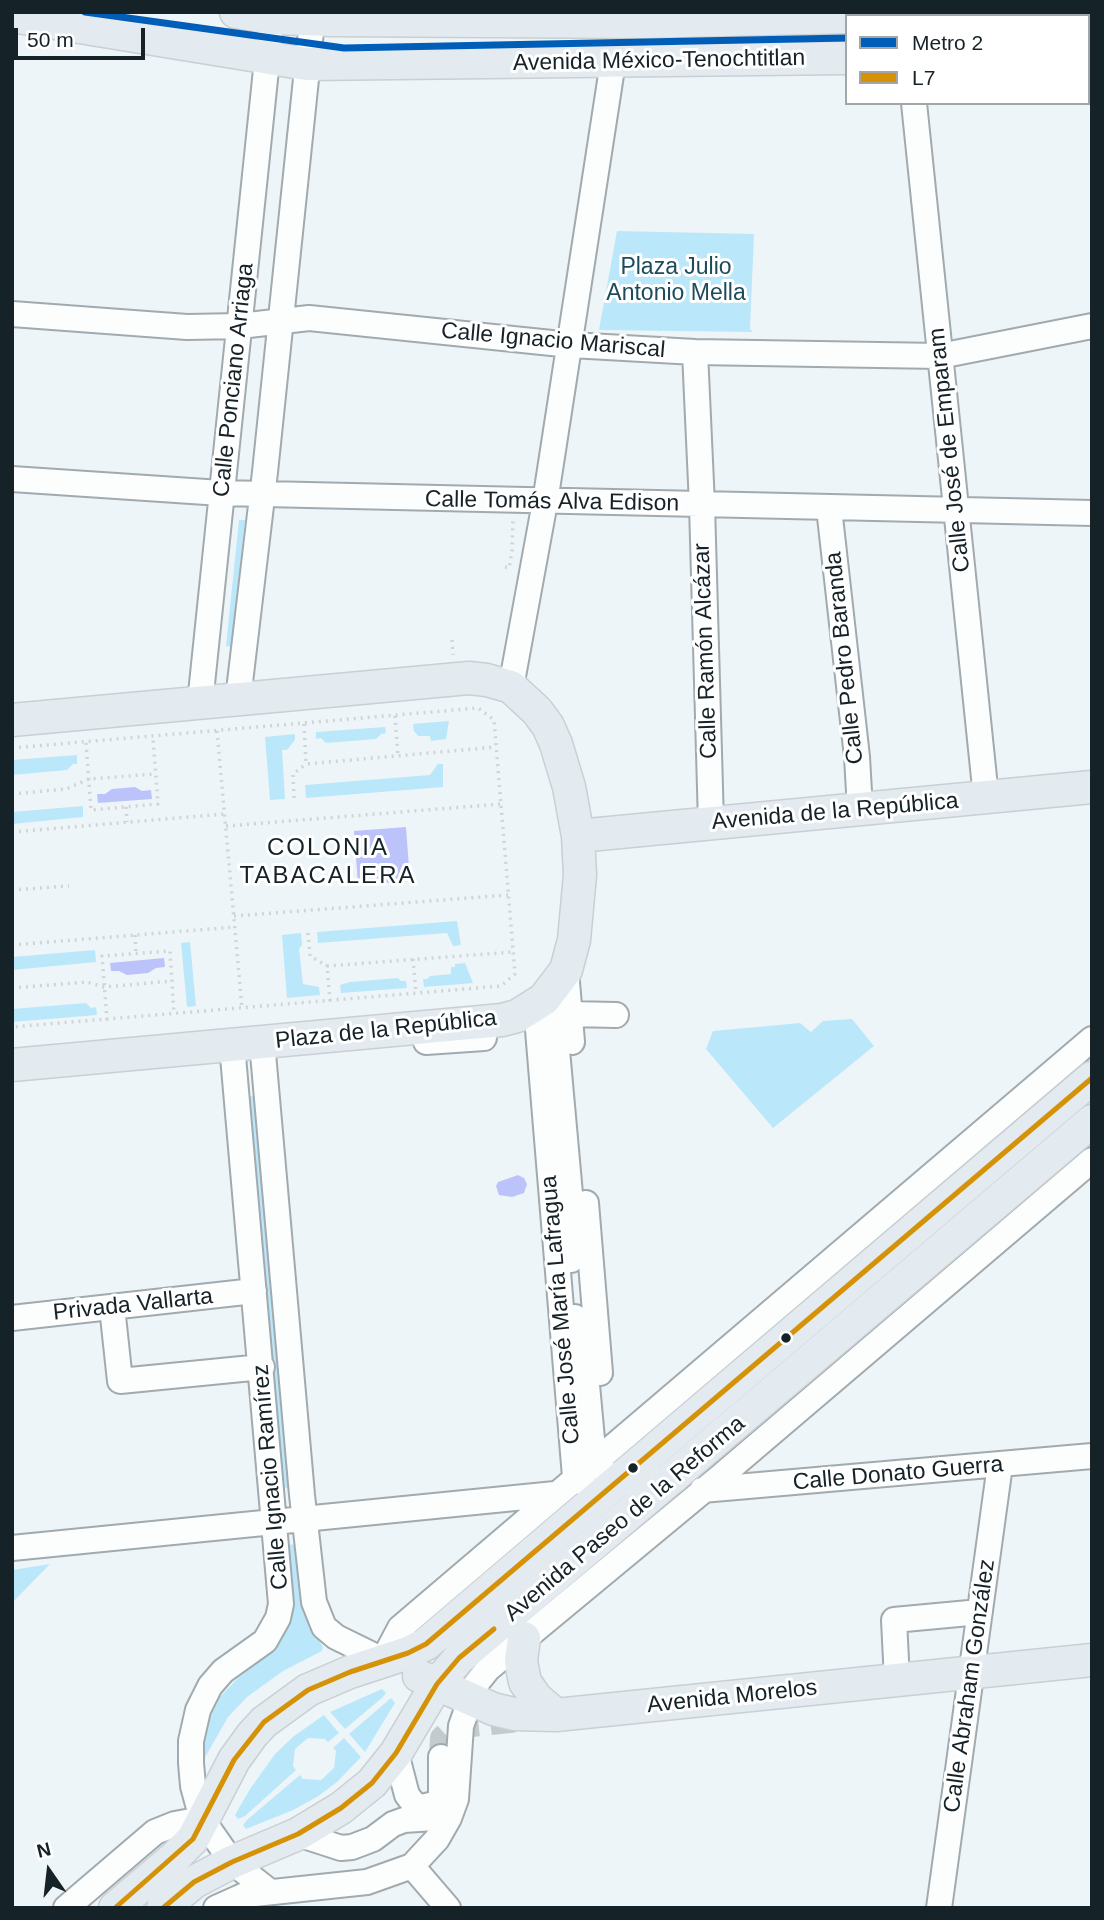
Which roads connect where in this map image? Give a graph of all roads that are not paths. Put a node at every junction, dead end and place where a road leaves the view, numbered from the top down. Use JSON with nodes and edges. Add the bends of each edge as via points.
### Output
{"nodes":[{"id":1,"x":236,"y":12,"type":"edge"},
{"id":2,"x":944,"y":13,"type":"edge"},
{"id":3,"x":924,"y":14,"type":"edge"},
{"id":4,"x":980,"y":14,"type":"edge"},
{"id":5,"x":272,"y":15,"type":"edge"},
{"id":6,"x":12,"y":16,"type":"edge"},
{"id":7,"x":312,"y":16,"type":"edge"},
{"id":8,"x":617,"y":17,"type":"edge"},
{"id":9,"x":845,"y":17,"type":"edge"},
{"id":10,"x":266,"y":57,"type":"junction"},
{"id":11,"x":845,"y":58,"type":"edge"},
{"id":12,"x":612,"y":62,"type":"junction"},
{"id":13,"x":307,"y":64,"type":"junction"},
{"id":14,"x":914,"y":105,"type":"edge"},
{"id":15,"x":12,"y":314,"type":"edge"},
{"id":16,"x":281,"y":320,"type":"junction"},
{"id":17,"x":240,"y":326,"type":"junction"},
{"id":18,"x":1092,"y":326,"type":"edge"},
{"id":19,"x":571,"y":345,"type":"junction"},
{"id":20,"x":695,"y":352,"type":"junction"},
{"id":21,"x":940,"y":356,"type":"junction"},
{"id":22,"x":12,"y":480,"type":"edge"},
{"id":23,"x":221,"y":493,"type":"junction"},
{"id":24,"x":262,"y":494,"type":"junction"},
{"id":25,"x":545,"y":502,"type":"junction"},
{"id":26,"x":702,"y":505,"type":"junction"},
{"id":27,"x":829,"y":508,"type":"junction"},
{"id":28,"x":957,"y":510,"type":"junction"},
{"id":29,"x":1092,"y":513,"type":"edge"},
{"id":30,"x":457,"y":664,"type":"road end"},
{"id":31,"x":511,"y":687,"type":"junction"},
{"id":32,"x":342,"y":690,"type":"junction"},
{"id":33,"x":238,"y":699,"type":"junction"},
{"id":34,"x":200,"y":703,"type":"junction"},
{"id":35,"x":12,"y":720,"type":"edge"},
{"id":36,"x":1092,"y":788,"type":"edge"},
{"id":37,"x":986,"y":797,"type":"junction"},
{"id":38,"x":860,"y":809,"type":"junction"},
{"id":39,"x":711,"y":823,"type":"junction"},
{"id":40,"x":578,"y":836,"type":"junction"},
{"id":41,"x":556,"y":996,"type":"junction"},
{"id":42,"x":616,"y":1015,"type":"dead end"},
{"id":43,"x":383,"y":1031,"type":"junction"},
{"id":44,"x":484,"y":1038,"type":"dead end"},
{"id":45,"x":1092,"y":1039,"type":"edge"},
{"id":46,"x":247,"y":1043,"type":"junction"},
{"id":47,"x":12,"y":1065,"type":"edge"},
{"id":48,"x":1092,"y":1078,"type":"edge"},
{"id":49,"x":1092,"y":1121,"type":"edge"},
{"id":50,"x":1092,"y":1160,"type":"edge"},
{"id":51,"x":254,"y":1291,"type":"junction"},
{"id":52,"x":112,"y":1307,"type":"junction"},
{"id":53,"x":12,"y":1318,"type":"edge"},
{"id":54,"x":261,"y":1367,"type":"junction"},
{"id":55,"x":1092,"y":1441,"type":"edge"},
{"id":56,"x":1092,"y":1456,"type":"edge"},
{"id":57,"x":1000,"y":1465,"type":"junction"},
{"id":58,"x":599,"y":1474,"type":"junction"},
{"id":59,"x":713,"y":1483,"type":"junction"},
{"id":60,"x":663,"y":1486,"type":"junction"},
{"id":61,"x":555,"y":1494,"type":"junction"},
{"id":62,"x":304,"y":1518,"type":"junction"},
{"id":63,"x":275,"y":1522,"type":"junction"},
{"id":64,"x":12,"y":1548,"type":"edge"},
{"id":65,"x":980,"y":1612,"type":"junction"},
{"id":66,"x":524,"y":1637,"type":"junction"},
{"id":67,"x":383,"y":1660,"type":"junction"},
{"id":68,"x":1092,"y":1660,"type":"edge"},
{"id":69,"x":971,"y":1672,"type":"junction"},
{"id":70,"x":897,"y":1680,"type":"junction"},
{"id":71,"x":437,"y":1684,"type":"junction"},
{"id":72,"x":469,"y":1699,"type":"junction"},
{"id":73,"x":556,"y":1715,"type":"junction"},
{"id":74,"x":396,"y":1754,"type":"junction"},
{"id":75,"x":441,"y":1757,"type":"tunnel mouth"},
{"id":76,"x":434,"y":1818,"type":"dead end"},
{"id":77,"x":202,"y":1819,"type":"junction"},
{"id":78,"x":393,"y":1824,"type":"junction"},
{"id":79,"x":298,"y":1834,"type":"junction"},
{"id":80,"x":232,"y":1862,"type":"junction"},
{"id":81,"x":412,"y":1866,"type":"junction"},
{"id":82,"x":367,"y":1882,"type":"junction"},
{"id":83,"x":269,"y":1891,"type":"junction"},
{"id":84,"x":66,"y":1908,"type":"edge"},
{"id":85,"x":115,"y":1908,"type":"edge"},
{"id":86,"x":163,"y":1908,"type":"edge"},
{"id":87,"x":216,"y":1908,"type":"edge"},
{"id":88,"x":448,"y":1908,"type":"edge"},
{"id":89,"x":939,"y":1908,"type":"edge"}],
"edges":[{"from":1,"to":5,"type":"main road","name":"Avenida México-Tenochtitlan"},
{"from":2,"to":3,"type":"main road"},
{"from":2,"to":4,"type":"main road"},
{"from":5,"to":7,"type":"main road","name":"Avenida México-Tenochtitlan"},
{"from":5,"to":10,"type":"street","name":"Calle Ponciano Arriaga"},
{"from":6,"to":10,"type":"main road","name":"Avenida México-Tenochtitlan"},
{"from":7,"to":8,"type":"main road","name":"Avenida México-Tenochtitlan"},
{"from":7,"to":13,"type":"street","name":"Calle Ponciano Arriaga"},
{"from":8,"to":9,"type":"main road","name":"Avenida México-Tenochtitlan"},
{"from":10,"to":13,"type":"main road","name":"Avenida México-Tenochtitlan"},
{"from":10,"to":17,"type":"street","name":"Calle Ponciano Arriaga"},
{"from":11,"to":12,"type":"main road","name":"Avenida México-Tenochtitlan"},
{"from":12,"to":13,"type":"main road","name":"Avenida México-Tenochtitlan"},
{"from":12,"to":19,"type":"street"},
{"from":13,"to":16,"type":"street","name":"Calle Ponciano Arriaga"},
{"from":14,"to":21,"type":"street","name":"Calle José de Emparam"},
{"from":15,"to":17,"type":"street","name":"Calle Ignacio Mariscal","via":[[187,327]]},
{"from":16,"to":17,"type":"street","name":"Calle Ignacio Mariscal"},
{"from":16,"to":19,"type":"street","name":"Calle Ignacio Mariscal","via":[[309,318]]},
{"from":16,"to":24,"type":"street","name":"Calle Ponciano Arriaga"},
{"from":17,"to":23,"type":"street","name":"Calle Ponciano Arriaga"},
{"from":18,"to":21,"type":"street","name":"Calle Ignacio Mariscal"},
{"from":19,"to":20,"type":"street","name":"Calle Ignacio Mariscal"},
{"from":19,"to":25,"type":"street"},
{"from":20,"to":21,"type":"street","name":"Calle Ignacio Mariscal"},
{"from":20,"to":26,"type":"street","name":"Calle Ramón Alcázar"},
{"from":21,"to":28,"type":"street","name":"Calle José de Emparam"},
{"from":22,"to":23,"type":"street","name":"Calle Tomás Alva Edison"},
{"from":23,"to":24,"type":"street","name":"Calle Tomás Alva Edison"},
{"from":23,"to":34,"type":"street","name":"Calle Ponciano Arriaga"},
{"from":24,"to":25,"type":"street","name":"Calle Tomás Alva Edison"},
{"from":24,"to":33,"type":"street","name":"Calle Ponciano Arriaga"},
{"from":25,"to":26,"type":"street","name":"Calle Tomás Alva Edison"},
{"from":25,"to":31,"type":"street"},
{"from":26,"to":27,"type":"street","name":"Calle Tomás Alva Edison"},
{"from":26,"to":39,"type":"street","name":"Calle Ramón Alcázar"},
{"from":27,"to":28,"type":"street","name":"Calle Tomás Alva Edison"},
{"from":27,"to":38,"type":"street","name":"Calle Pedro Baranda"},
{"from":28,"to":29,"type":"street","name":"Calle Tomás Alva Edison"},
{"from":28,"to":37,"type":"street","name":"Calle José de Emparam"},
{"from":30,"to":32,"type":"street","via":[[377,673]]},
{"from":31,"to":32,"type":"main road","via":[[469,678]]},
{"from":31,"to":40,"type":"main road","via":[[537,711],[556,744]]},
{"from":32,"to":33,"type":"main road"},
{"from":33,"to":34,"type":"main road"},
{"from":34,"to":35,"type":"main road"},
{"from":36,"to":37,"type":"main road","name":"Avenida de la República"},
{"from":37,"to":38,"type":"main road","name":"Avenida de la República"},
{"from":38,"to":39,"type":"main road","name":"Avenida de la República"},
{"from":39,"to":40,"type":"main road","name":"Avenida de la República"},
{"from":40,"to":41,"type":"main road","via":[[574,940]]},
{"from":41,"to":42,"type":"street"},
{"from":41,"to":43,"type":"main road","name":"Plaza de la República","via":[[502,1020]]},
{"from":41,"to":58,"type":"street","name":"Calle José María Lafragua"},
{"from":41,"to":58,"type":"street","name":"Calle José María Lafragua"},
{"from":43,"to":44,"type":"street","via":[[405,1044]]},
{"from":43,"to":46,"type":"main road","name":"Plaza de la República"},
{"from":45,"to":58,"type":"street","name":"Avenida Paseo de la Reforma"},
{"from":46,"to":47,"type":"main road","name":"Plaza de la República"},
{"from":46,"to":51,"type":"street","name":"Calle Ignacio Ramírez"},
{"from":46,"to":62,"type":"street","name":"Calle Ignacio Ramírez"},
{"from":48,"to":58,"type":"main road","name":"Avenida Paseo de la Reforma"},
{"from":49,"to":60,"type":"main road","name":"Avenida Paseo de la Reforma"},
{"from":50,"to":59,"type":"street","name":"Avenida Paseo de la Reforma"},
{"from":51,"to":52,"type":"street","name":"Privada Vallarta"},
{"from":51,"to":54,"type":"street","name":"Calle Ignacio Ramírez"},
{"from":52,"to":53,"type":"street","name":"Privada Vallarta"},
{"from":52,"to":54,"type":"street","via":[[120,1381]]},
{"from":54,"to":63,"type":"street","name":"Calle Ignacio Ramírez"},
{"from":55,"to":59,"type":"street"},
{"from":56,"to":57,"type":"street","name":"Calle Donato Guerra"},
{"from":57,"to":59,"type":"street","name":"Calle Donato Guerra"},
{"from":57,"to":65,"type":"street","name":"Calle Abraham González"},
{"from":58,"to":60,"type":"street"},
{"from":58,"to":61,"type":"street","name":"Avenida Paseo de la Reforma"},
{"from":58,"to":67,"type":"main road","name":"Avenida Paseo de la Reforma","via":[[426,1644]]},
{"from":59,"to":60,"type":"street"},
{"from":59,"to":66,"type":"street","name":"Avenida Paseo de la Reforma"},
{"from":60,"to":71,"type":"main road","name":"Avenida Paseo de la Reforma","via":[[459,1658]]},
{"from":61,"to":62,"type":"street"},
{"from":61,"to":67,"type":"street","name":"Avenida Paseo de la Reforma","via":[[400,1628]]},
{"from":62,"to":63,"type":"street"},
{"from":62,"to":67,"type":"street","name":"Calle Ignacio Ramírez","via":[[314,1602],[324,1627]]},
{"from":63,"to":64,"type":"street"},
{"from":63,"to":77,"type":"street","name":"Calle Ignacio Ramírez","via":[[278,1618],[265,1641],[223,1671],[198,1710],[191,1763]]},
{"from":65,"to":69,"type":"street","name":"Calle Abraham González"},
{"from":65,"to":70,"type":"street","via":[[894,1620]]},
{"from":66,"to":72,"type":"street","name":"Avenida Paseo de la Reforma","via":[[488,1669]]},
{"from":66,"to":73,"type":"main road","via":[[521,1661],[526,1682]]},
{"from":67,"to":71,"type":"main road","name":"Avenida Morelos"},
{"from":67,"to":77,"type":"main road","name":"Avenida Paseo de la Reforma","via":[[308,1690],[264,1722],[234,1760]]},
{"from":68,"to":69,"type":"main road","name":"Avenida Morelos"},
{"from":69,"to":70,"type":"main road","name":"Avenida Morelos"},
{"from":69,"to":89,"type":"street","name":"Calle Abraham González"},
{"from":70,"to":73,"type":"main road","name":"Avenida Morelos"},
{"from":71,"to":72,"type":"main road","name":"Avenida Morelos"},
{"from":71,"to":74,"type":"main road","name":"Avenida Paseo de la Reforma"},
{"from":72,"to":73,"type":"main road","name":"Avenida Morelos","via":[[514,1714]]},
{"from":72,"to":81,"type":"street","name":"Avenida Paseo de la Reforma","via":[[461,1726],[456,1799],[437,1839]]},
{"from":74,"to":75,"type":"street","via":[[407,1795],[422,1807],[442,1796]]},
{"from":74,"to":79,"type":"main road","name":"Avenida Paseo de la Reforma","via":[[372,1783]]},
{"from":76,"to":78,"type":"street"},
{"from":77,"to":80,"type":"street","name":"Calle Ignacio Ramírez"},
{"from":77,"to":84,"type":"street","via":[[155,1832]]},
{"from":77,"to":85,"type":"main road","name":"Avenida Paseo de la Reforma","via":[[193,1839]]},
{"from":78,"to":79,"type":"street","via":[[352,1847],[341,1848]]},
{"from":78,"to":82,"type":"street"},
{"from":79,"to":80,"type":"main road","name":"Avenida Paseo de la Reforma"},
{"from":80,"to":83,"type":"street","name":"Calle Ignacio Ramírez"},
{"from":80,"to":86,"type":"main road","name":"Avenida Paseo de la Reforma","via":[[194,1882]]},
{"from":81,"to":82,"type":"street","name":"Avenida Paseo de la Reforma"},
{"from":81,"to":88,"type":"street"},
{"from":82,"to":83,"type":"street","name":"Avenida Paseo de la Reforma"},
{"from":83,"to":87,"type":"street","name":"Avenida Paseo de la Reforma","via":[[245,1895]]}]}
